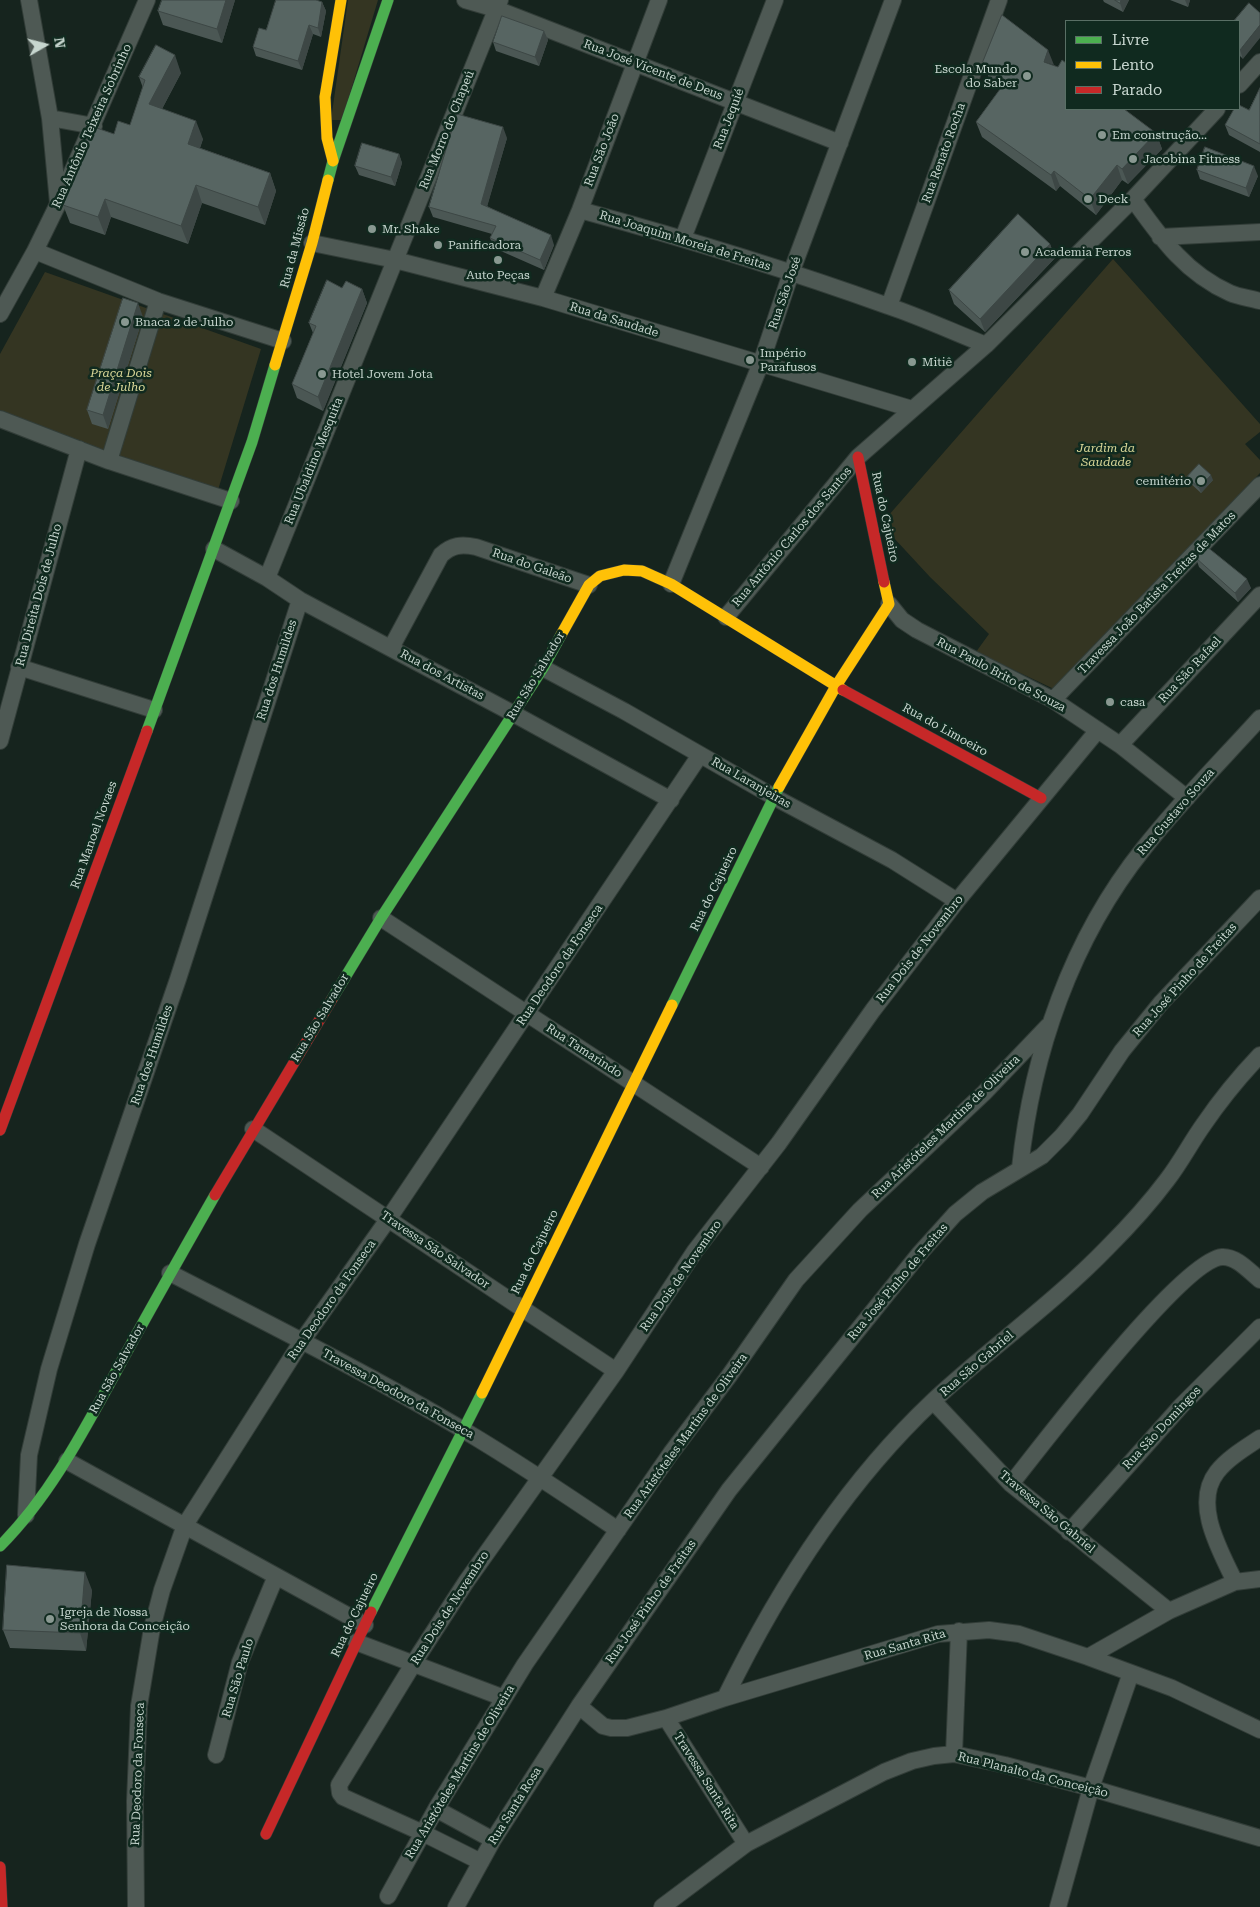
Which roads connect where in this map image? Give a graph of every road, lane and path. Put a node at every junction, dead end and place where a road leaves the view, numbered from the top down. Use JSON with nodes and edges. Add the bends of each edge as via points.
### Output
{"nodes":[{"id":1,"x":29,"y":0,"type":"edge"},
{"id":2,"x":147,"y":0,"type":"edge"},
{"id":3,"x":341,"y":0,"type":"edge"},
{"id":4,"x":388,"y":0,"type":"edge"},
{"id":5,"x":465,"y":0,"type":"edge"},
{"id":6,"x":659,"y":0,"type":"edge"},
{"id":7,"x":775,"y":0,"type":"edge"},
{"id":8,"x":893,"y":0,"type":"edge"},
{"id":9,"x":999,"y":0,"type":"edge"},
{"id":10,"x":498,"y":5,"type":"edge"},
{"id":11,"x":1260,"y":62,"type":"edge"},
{"id":12,"x":635,"y":64,"type":"junction"},
{"id":13,"x":1240,"y":84,"type":"edge"},
{"id":14,"x":736,"y":102,"type":"junction"},
{"id":15,"x":1216,"y":110,"type":"edge"},
{"id":16,"x":50,"y":118,"type":"junction"},
{"id":17,"x":94,"y":126,"type":"junction"},
{"id":18,"x":840,"y":143,"type":"junction"},
{"id":19,"x":333,"y":161,"type":"junction"},
{"id":20,"x":1133,"y":199,"type":"junction"},
{"id":21,"x":58,"y":204,"type":"junction"},
{"id":22,"x":580,"y":210,"type":"junction"},
{"id":23,"x":1260,"y":232,"type":"edge"},
{"id":24,"x":1160,"y":237,"type":"junction"},
{"id":25,"x":683,"y":238,"type":"junction"},
{"id":26,"x":312,"y":243,"type":"junction"},
{"id":27,"x":35,"y":251,"type":"junction"},
{"id":28,"x":395,"y":260,"type":"junction"},
{"id":29,"x":791,"y":273,"type":"junction"},
{"id":30,"x":543,"y":298,"type":"junction"},
{"id":31,"x":158,"y":301,"type":"junction"},
{"id":32,"x":1260,"y":301,"type":"edge"},
{"id":33,"x":889,"y":306,"type":"junction"},
{"id":34,"x":0,"y":314,"type":"edge"},
{"id":35,"x":283,"y":341,"type":"junction"},
{"id":36,"x":986,"y":345,"type":"junction"},
{"id":37,"x":761,"y":363,"type":"junction"},
{"id":38,"x":912,"y":409,"type":"junction"},
{"id":39,"x":0,"y":419,"type":"edge"},
{"id":40,"x":79,"y":449,"type":"junction"},
{"id":41,"x":858,"y":457,"type":"junction"},
{"id":42,"x":109,"y":461,"type":"junction"},
{"id":43,"x":1260,"y":485,"type":"edge"},
{"id":44,"x":231,"y":501,"type":"junction"},
{"id":45,"x":214,"y":549,"type":"junction"},
{"id":46,"x":267,"y":578,"type":"junction"},
{"id":47,"x":671,"y":584,"type":"junction"},
{"id":48,"x":589,"y":585,"type":"junction"},
{"id":49,"x":1260,"y":596,"type":"edge"},
{"id":50,"x":300,"y":600,"type":"junction"},
{"id":51,"x":889,"y":604,"type":"junction"},
{"id":52,"x":726,"y":617,"type":"junction"},
{"id":53,"x":391,"y":648,"type":"junction"},
{"id":54,"x":18,"y":667,"type":"junction"},
{"id":55,"x":543,"y":668,"type":"junction"},
{"id":56,"x":836,"y":686,"type":"junction"},
{"id":57,"x":1054,"y":700,"type":"junction"},
{"id":58,"x":154,"y":710,"type":"junction"},
{"id":59,"x":514,"y":714,"type":"junction"},
{"id":60,"x":1260,"y":718,"type":"edge"},
{"id":61,"x":1098,"y":730,"type":"junction"},
{"id":62,"x":0,"y":741,"type":"edge"},
{"id":63,"x":1120,"y":745,"type":"junction"},
{"id":64,"x":700,"y":754,"type":"junction"},
{"id":65,"x":774,"y":798,"type":"junction"},
{"id":66,"x":1041,"y":798,"type":"junction"},
{"id":67,"x":1187,"y":798,"type":"junction"},
{"id":68,"x":671,"y":800,"type":"junction"},
{"id":69,"x":1260,"y":898,"type":"edge"},
{"id":70,"x":957,"y":901,"type":"junction"},
{"id":71,"x":381,"y":918,"type":"junction"},
{"id":72,"x":526,"y":1014,"type":"junction"},
{"id":73,"x":1048,"y":1026,"type":"junction"},
{"id":74,"x":1260,"y":1055,"type":"edge"},
{"id":75,"x":634,"y":1083,"type":"junction"},
{"id":76,"x":253,"y":1129,"type":"junction"},
{"id":77,"x":0,"y":1130,"type":"edge"},
{"id":78,"x":761,"y":1167,"type":"junction"},
{"id":79,"x":1020,"y":1168,"type":"junction"},
{"id":80,"x":389,"y":1218,"type":"junction"},
{"id":81,"x":170,"y":1273,"type":"junction"},
{"id":82,"x":1260,"y":1280,"type":"edge"},
{"id":83,"x":522,"y":1309,"type":"junction"},
{"id":84,"x":1260,"y":1327,"type":"edge"},
{"id":85,"x":302,"y":1341,"type":"junction"},
{"id":86,"x":616,"y":1371,"type":"junction"},
{"id":87,"x":933,"y":1401,"type":"junction"},
{"id":88,"x":464,"y":1430,"type":"junction"},
{"id":89,"x":1260,"y":1438,"type":"edge"},
{"id":90,"x":66,"y":1460,"type":"junction"},
{"id":91,"x":540,"y":1477,"type":"junction"},
{"id":92,"x":1011,"y":1484,"type":"junction"},
{"id":93,"x":26,"y":1515,"type":"junction"},
{"id":94,"x":185,"y":1524,"type":"junction"},
{"id":95,"x":618,"y":1530,"type":"junction"},
{"id":96,"x":1069,"y":1532,"type":"junction"},
{"id":97,"x":0,"y":1546,"type":"edge"},
{"id":98,"x":276,"y":1576,"type":"junction"},
{"id":99,"x":1260,"y":1579,"type":"edge"},
{"id":100,"x":1235,"y":1582,"type":"junction"},
{"id":101,"x":1169,"y":1612,"type":"junction"},
{"id":102,"x":365,"y":1625,"type":"junction"},
{"id":103,"x":959,"y":1631,"type":"junction"},
{"id":104,"x":356,"y":1642,"type":"junction"},
{"id":105,"x":1088,"y":1656,"type":"junction"},
{"id":106,"x":413,"y":1664,"type":"junction"},
{"id":107,"x":1131,"y":1673,"type":"junction"},
{"id":108,"x":504,"y":1698,"type":"junction"},
{"id":109,"x":725,"y":1698,"type":"junction"},
{"id":110,"x":579,"y":1706,"type":"junction"},
{"id":111,"x":666,"y":1718,"type":"junction"},
{"id":112,"x":1260,"y":1730,"type":"edge"},
{"id":113,"x":954,"y":1754,"type":"junction"},
{"id":114,"x":216,"y":1755,"type":"dead end"},
{"id":115,"x":1091,"y":1788,"type":"junction"},
{"id":116,"x":436,"y":1809,"type":"junction"},
{"id":117,"x":423,"y":1833,"type":"junction"},
{"id":118,"x":266,"y":1834,"type":"dead end"},
{"id":119,"x":1260,"y":1838,"type":"edge"},
{"id":120,"x":493,"y":1840,"type":"junction"},
{"id":121,"x":746,"y":1844,"type":"junction"},
{"id":122,"x":480,"y":1862,"type":"junction"},
{"id":123,"x":0,"y":1874,"type":"edge"},
{"id":124,"x":388,"y":1896,"type":"dead end"},
{"id":125,"x":459,"y":1906,"type":"edge"},
{"id":126,"x":2,"y":1907,"type":"edge"},
{"id":127,"x":136,"y":1907,"type":"edge"},
{"id":128,"x":662,"y":1907,"type":"edge"},
{"id":129,"x":1058,"y":1907,"type":"edge"}],
"edges":[{"from":1,"to":16,"type":"street"},
{"from":2,"to":17,"type":"street","name":"Rua Antônio Teixeira Sobrinho"},
{"from":3,"to":19,"type":"street","name":"Rua da Missão","via":[[325,97],[327,138]]},
{"from":4,"to":19,"type":"street","name":"Rua da Missão"},
{"from":5,"to":10,"type":"street","name":"Rua José Vicente de Deus"},
{"from":6,"to":12,"type":"street","name":"Rua São João"},
{"from":7,"to":14,"type":"street","name":"Rua Jequié"},
{"from":8,"to":18,"type":"street","name":"Rua São José"},
{"from":9,"to":33,"type":"street","name":"Rua Renato Rocha"},
{"from":10,"to":12,"type":"street","name":"Rua José Vicente de Deus"},
{"from":10,"to":28,"type":"street","name":"Rua Morro do Chapeú"},
{"from":11,"to":13,"type":"street"},
{"from":12,"to":14,"type":"street","name":"Rua José Vicente de Deus"},
{"from":12,"to":22,"type":"street","name":"Rua São João"},
{"from":14,"to":18,"type":"street","name":"Rua José Vicente de Deus"},
{"from":14,"to":25,"type":"street","name":"Rua Jequié"},
{"from":15,"to":20,"type":"street"},
{"from":16,"to":17,"type":"street"},
{"from":16,"to":21,"type":"street"},
{"from":17,"to":21,"type":"street","name":"Rua Antônio Teixeira Sobrinho"},
{"from":18,"to":29,"type":"street","name":"Rua São José"},
{"from":19,"to":26,"type":"street","name":"Rua da Missão"},
{"from":20,"to":24,"type":"street"},
{"from":20,"to":36,"type":"street"},
{"from":21,"to":27,"type":"street","name":"Rua Antônio Teixeira Sobrinho"},
{"from":22,"to":25,"type":"street","name":"Rua Joaquim Moreia de Freitas"},
{"from":22,"to":30,"type":"street","name":"Rua São João"},
{"from":23,"to":24,"type":"street"},
{"from":24,"to":32,"type":"street","via":[[1181,261],[1202,278],[1231,294]]},
{"from":25,"to":29,"type":"street","name":"Rua Joaquim Moreia de Freitas"},
{"from":26,"to":28,"type":"street","name":"Rua da Saudade"},
{"from":26,"to":35,"type":"street","name":"Rua da Missão"},
{"from":27,"to":31,"type":"street"},
{"from":27,"to":34,"type":"street"},
{"from":28,"to":30,"type":"street","name":"Rua da Saudade"},
{"from":28,"to":46,"type":"street","name":"Rua Ubaldino Mesquita"},
{"from":29,"to":33,"type":"street","name":"Rua Joaquim Moreia de Freitas"},
{"from":29,"to":37,"type":"street","name":"Rua São José"},
{"from":30,"to":37,"type":"street","name":"Rua da Saudade"},
{"from":31,"to":35,"type":"street"},
{"from":31,"to":42,"type":"street"},
{"from":33,"to":36,"type":"street","name":"Rua Joaquim Moreia de Freitas"},
{"from":35,"to":44,"type":"street"},
{"from":36,"to":38,"type":"street"},
{"from":37,"to":38,"type":"street","name":"Rua da Saudade"},
{"from":37,"to":47,"type":"street","name":"Rua São José"},
{"from":38,"to":41,"type":"street"},
{"from":39,"to":40,"type":"street"},
{"from":40,"to":42,"type":"street"},
{"from":40,"to":54,"type":"street","name":"Rua Direita Dois de Julho"},
{"from":41,"to":51,"type":"street","name":"Rua do Cajueiro"},
{"from":41,"to":52,"type":"street","name":"Rua Antônio Carlos dos Santos"},
{"from":42,"to":44,"type":"street"},
{"from":43,"to":57,"type":"street","name":"Travessa João Batista Freitas de Matos"},
{"from":44,"to":45,"type":"street"},
{"from":45,"to":46,"type":"street","name":"Rua dos Artistas"},
{"from":45,"to":58,"type":"street","name":"Rua Manoel Novaes"},
{"from":46,"to":50,"type":"street","name":"Rua dos Artistas"},
{"from":47,"to":48,"type":"street","via":[[642,571],[624,570],[600,576]]},
{"from":47,"to":52,"type":"street"},
{"from":48,"to":53,"type":"street","name":"Rua do Galeão","via":[[476,547],[455,546],[441,555]]},
{"from":48,"to":55,"type":"street","name":"Rua São Salvador"},
{"from":49,"to":63,"type":"street","name":"Rua São Rafael"},
{"from":50,"to":53,"type":"street","name":"Rua dos Artistas"},
{"from":50,"to":93,"type":"street","name":"Rua dos Humildes","via":[[178,979],[87,1244],[49,1369],[29,1456]]},
{"from":51,"to":56,"type":"street","name":"Rua do Cajueiro"},
{"from":51,"to":57,"type":"street","name":"Rua Paulo Brito de Souza","via":[[902,620],[917,630]]},
{"from":52,"to":56,"type":"street"},
{"from":53,"to":59,"type":"street","name":"Rua dos Artistas"},
{"from":54,"to":58,"type":"street"},
{"from":54,"to":62,"type":"street","name":"Rua Direita Dois de Julho"},
{"from":55,"to":59,"type":"street","name":"Rua São Salvador"},
{"from":55,"to":64,"type":"street","name":"Rua Laranjeiras"},
{"from":56,"to":65,"type":"street","name":"Rua do Cajueiro"},
{"from":56,"to":66,"type":"street","name":"Rua do Limoeiro"},
{"from":57,"to":61,"type":"street","name":"Rua Paulo Brito de Souza"},
{"from":58,"to":77,"type":"street","name":"Rua Manoel Novaes"},
{"from":59,"to":68,"type":"street","name":"Rua dos Artistas"},
{"from":59,"to":71,"type":"street","name":"Rua São Salvador"},
{"from":60,"to":67,"type":"street","name":"Rua Gustavo Souza"},
{"from":61,"to":63,"type":"street","name":"Rua Paulo Brito de Souza"},
{"from":61,"to":66,"type":"street","name":"Rua Dois de Novembro"},
{"from":63,"to":67,"type":"street","name":"Rua Paulo Brito de Souza"},
{"from":64,"to":65,"type":"street","name":"Rua Laranjeiras"},
{"from":64,"to":68,"type":"street","name":"Rua Deodoro da Fonseca"},
{"from":65,"to":70,"type":"street","name":"Rua Laranjeiras","via":[[892,860]]},
{"from":65,"to":75,"type":"street","name":"Rua do Cajueiro"},
{"from":66,"to":70,"type":"street","name":"Rua Dois de Novembro"},
{"from":67,"to":73,"type":"street","name":"Rua Gustavo Souza","via":[[1143,848],[1106,903],[1077,957]]},
{"from":68,"to":72,"type":"street","name":"Rua Deodoro da Fonseca"},
{"from":69,"to":79,"type":"street","name":"Rua José Pinho de Freitas","via":[[1161,1003],[1122,1051],[1062,1136],[1042,1156]]},
{"from":70,"to":78,"type":"street","name":"Rua Dois de Novembro","via":[[873,1010]]},
{"from":71,"to":72,"type":"street","name":"Rua Tamarindo"},
{"from":71,"to":76,"type":"street","name":"Rua São Salvador"},
{"from":72,"to":75,"type":"street","name":"Rua Tamarindo"},
{"from":72,"to":80,"type":"street","name":"Rua Deodoro da Fonseca"},
{"from":73,"to":79,"type":"street","name":"Rua Gustavo Souza","via":[[1032,1090]]},
{"from":73,"to":95,"type":"street","name":"Rua Aristóteles Martins de Oliveira","via":[[984,1093],[860,1210],[796,1280]]},
{"from":74,"to":87,"type":"street","name":"Rua São Gabriel","via":[[1229,1089],[1167,1180],[1135,1219],[1060,1291]]},
{"from":75,"to":78,"type":"street","name":"Rua Tamarindo"},
{"from":75,"to":83,"type":"street","name":"Rua do Cajueiro"},
{"from":76,"to":80,"type":"street","name":"Travessa São Salvador"},
{"from":76,"to":81,"type":"street","name":"Rua São Salvador"},
{"from":78,"to":86,"type":"street","name":"Rua Dois de Novembro","via":[[695,1251]]},
{"from":79,"to":110,"type":"street","name":"Rua José Pinho de Freitas","via":[[955,1214],[920,1253],[729,1490]]},
{"from":80,"to":83,"type":"street","name":"Travessa São Salvador"},
{"from":80,"to":85,"type":"street","name":"Rua Deodoro da Fonseca"},
{"from":81,"to":85,"type":"street","name":"Travessa Deodoro da Fonseca"},
{"from":81,"to":90,"type":"street","name":"Rua São Salvador"},
{"from":82,"to":92,"type":"street","via":[[1230,1257],[1210,1260],[1195,1270],[1144,1319]]},
{"from":83,"to":86,"type":"street","name":"Travessa São Salvador"},
{"from":83,"to":88,"type":"street","name":"Rua do Cajueiro"},
{"from":84,"to":96,"type":"street","name":"Rua São Domingos","via":[[1175,1413]]},
{"from":85,"to":88,"type":"street","name":"Travessa Deodoro da Fonseca"},
{"from":85,"to":94,"type":"street","name":"Rua Deodoro da Fonseca"},
{"from":86,"to":91,"type":"street","name":"Rua Dois de Novembro"},
{"from":87,"to":92,"type":"street","name":"Travessa São Gabriel"},
{"from":87,"to":109,"type":"street","name":"Rua São Gabriel","via":[[885,1450],[835,1512],[752,1642]]},
{"from":88,"to":91,"type":"street","name":"Travessa Deodoro da Fonseca"},
{"from":88,"to":102,"type":"street","name":"Rua do Cajueiro"},
{"from":89,"to":100,"type":"street","via":[[1216,1472],[1208,1492],[1209,1520]]},
{"from":90,"to":93,"type":"street","name":"Rua São Salvador"},
{"from":90,"to":94,"type":"street"},
{"from":91,"to":95,"type":"street","name":"Travessa Deodoro da Fonseca"},
{"from":91,"to":106,"type":"street","name":"Rua Dois de Novembro"},
{"from":92,"to":96,"type":"street","name":"Travessa São Gabriel"},
{"from":93,"to":97,"type":"street","name":"Rua São Salvador"},
{"from":94,"to":98,"type":"street"},
{"from":94,"to":127,"type":"street","name":"Rua Deodoro da Fonseca","via":[[152,1628],[140,1698],[135,1801]]},
{"from":95,"to":108,"type":"street","name":"Rua Aristóteles Martins de Oliveira"},
{"from":96,"to":101,"type":"street","name":"Travessa São Gabriel"},
{"from":98,"to":102,"type":"street"},
{"from":98,"to":114,"type":"street","name":"Rua São Paulo","via":[[240,1662]]},
{"from":99,"to":100,"type":"street"},
{"from":100,"to":101,"type":"street"},
{"from":101,"to":105,"type":"street"},
{"from":102,"to":104,"type":"street","name":"Rua do Cajueiro"},
{"from":103,"to":105,"type":"street","name":"Rua Santa Rita","via":[[1019,1634]]},
{"from":103,"to":109,"type":"street","name":"Rua Santa Rita","via":[[938,1634]]},
{"from":103,"to":113,"type":"street"},
{"from":104,"to":106,"type":"street"},
{"from":104,"to":118,"type":"street","name":"Rua do Cajueiro"},
{"from":105,"to":107,"type":"street","name":"Rua Santa Rita"},
{"from":106,"to":108,"type":"street"},
{"from":106,"to":117,"type":"street","name":"Rua Dois de Novembro","via":[[339,1786],[343,1797]]},
{"from":107,"to":112,"type":"street","name":"Rua Santa Rita","via":[[1172,1688]]},
{"from":107,"to":115,"type":"street"},
{"from":108,"to":116,"type":"street","name":"Rua Aristóteles Martins de Oliveira"},
{"from":109,"to":111,"type":"street","name":"Rua Santa Rita"},
{"from":110,"to":111,"type":"street","name":"Rua Santa Rita","via":[[603,1726],[611,1728],[626,1728]]},
{"from":110,"to":120,"type":"street","name":"Rua Santa Rosa"},
{"from":111,"to":121,"type":"street","name":"Travessa Santa Rita"},
{"from":113,"to":115,"type":"street","name":"Rua Planalto da Conceição"},
{"from":113,"to":121,"type":"street","name":"Rua Planalto da Conceição","via":[[912,1761],[884,1772]]},
{"from":115,"to":119,"type":"street","name":"Rua Planalto da Conceição"},
{"from":115,"to":129,"type":"street"},
{"from":116,"to":117,"type":"street","name":"Rua Aristóteles Martins de Oliveira"},
{"from":116,"to":120,"type":"street"},
{"from":117,"to":122,"type":"street"},
{"from":117,"to":124,"type":"street","name":"Rua Aristóteles Martins de Oliveira"},
{"from":120,"to":122,"type":"street","name":"Rua Santa Rosa"},
{"from":121,"to":128,"type":"street","name":"Rua Planalto da Conceição"},
{"from":122,"to":125,"type":"street","name":"Rua Santa Rosa"},
{"from":123,"to":126,"type":"street"}]}
